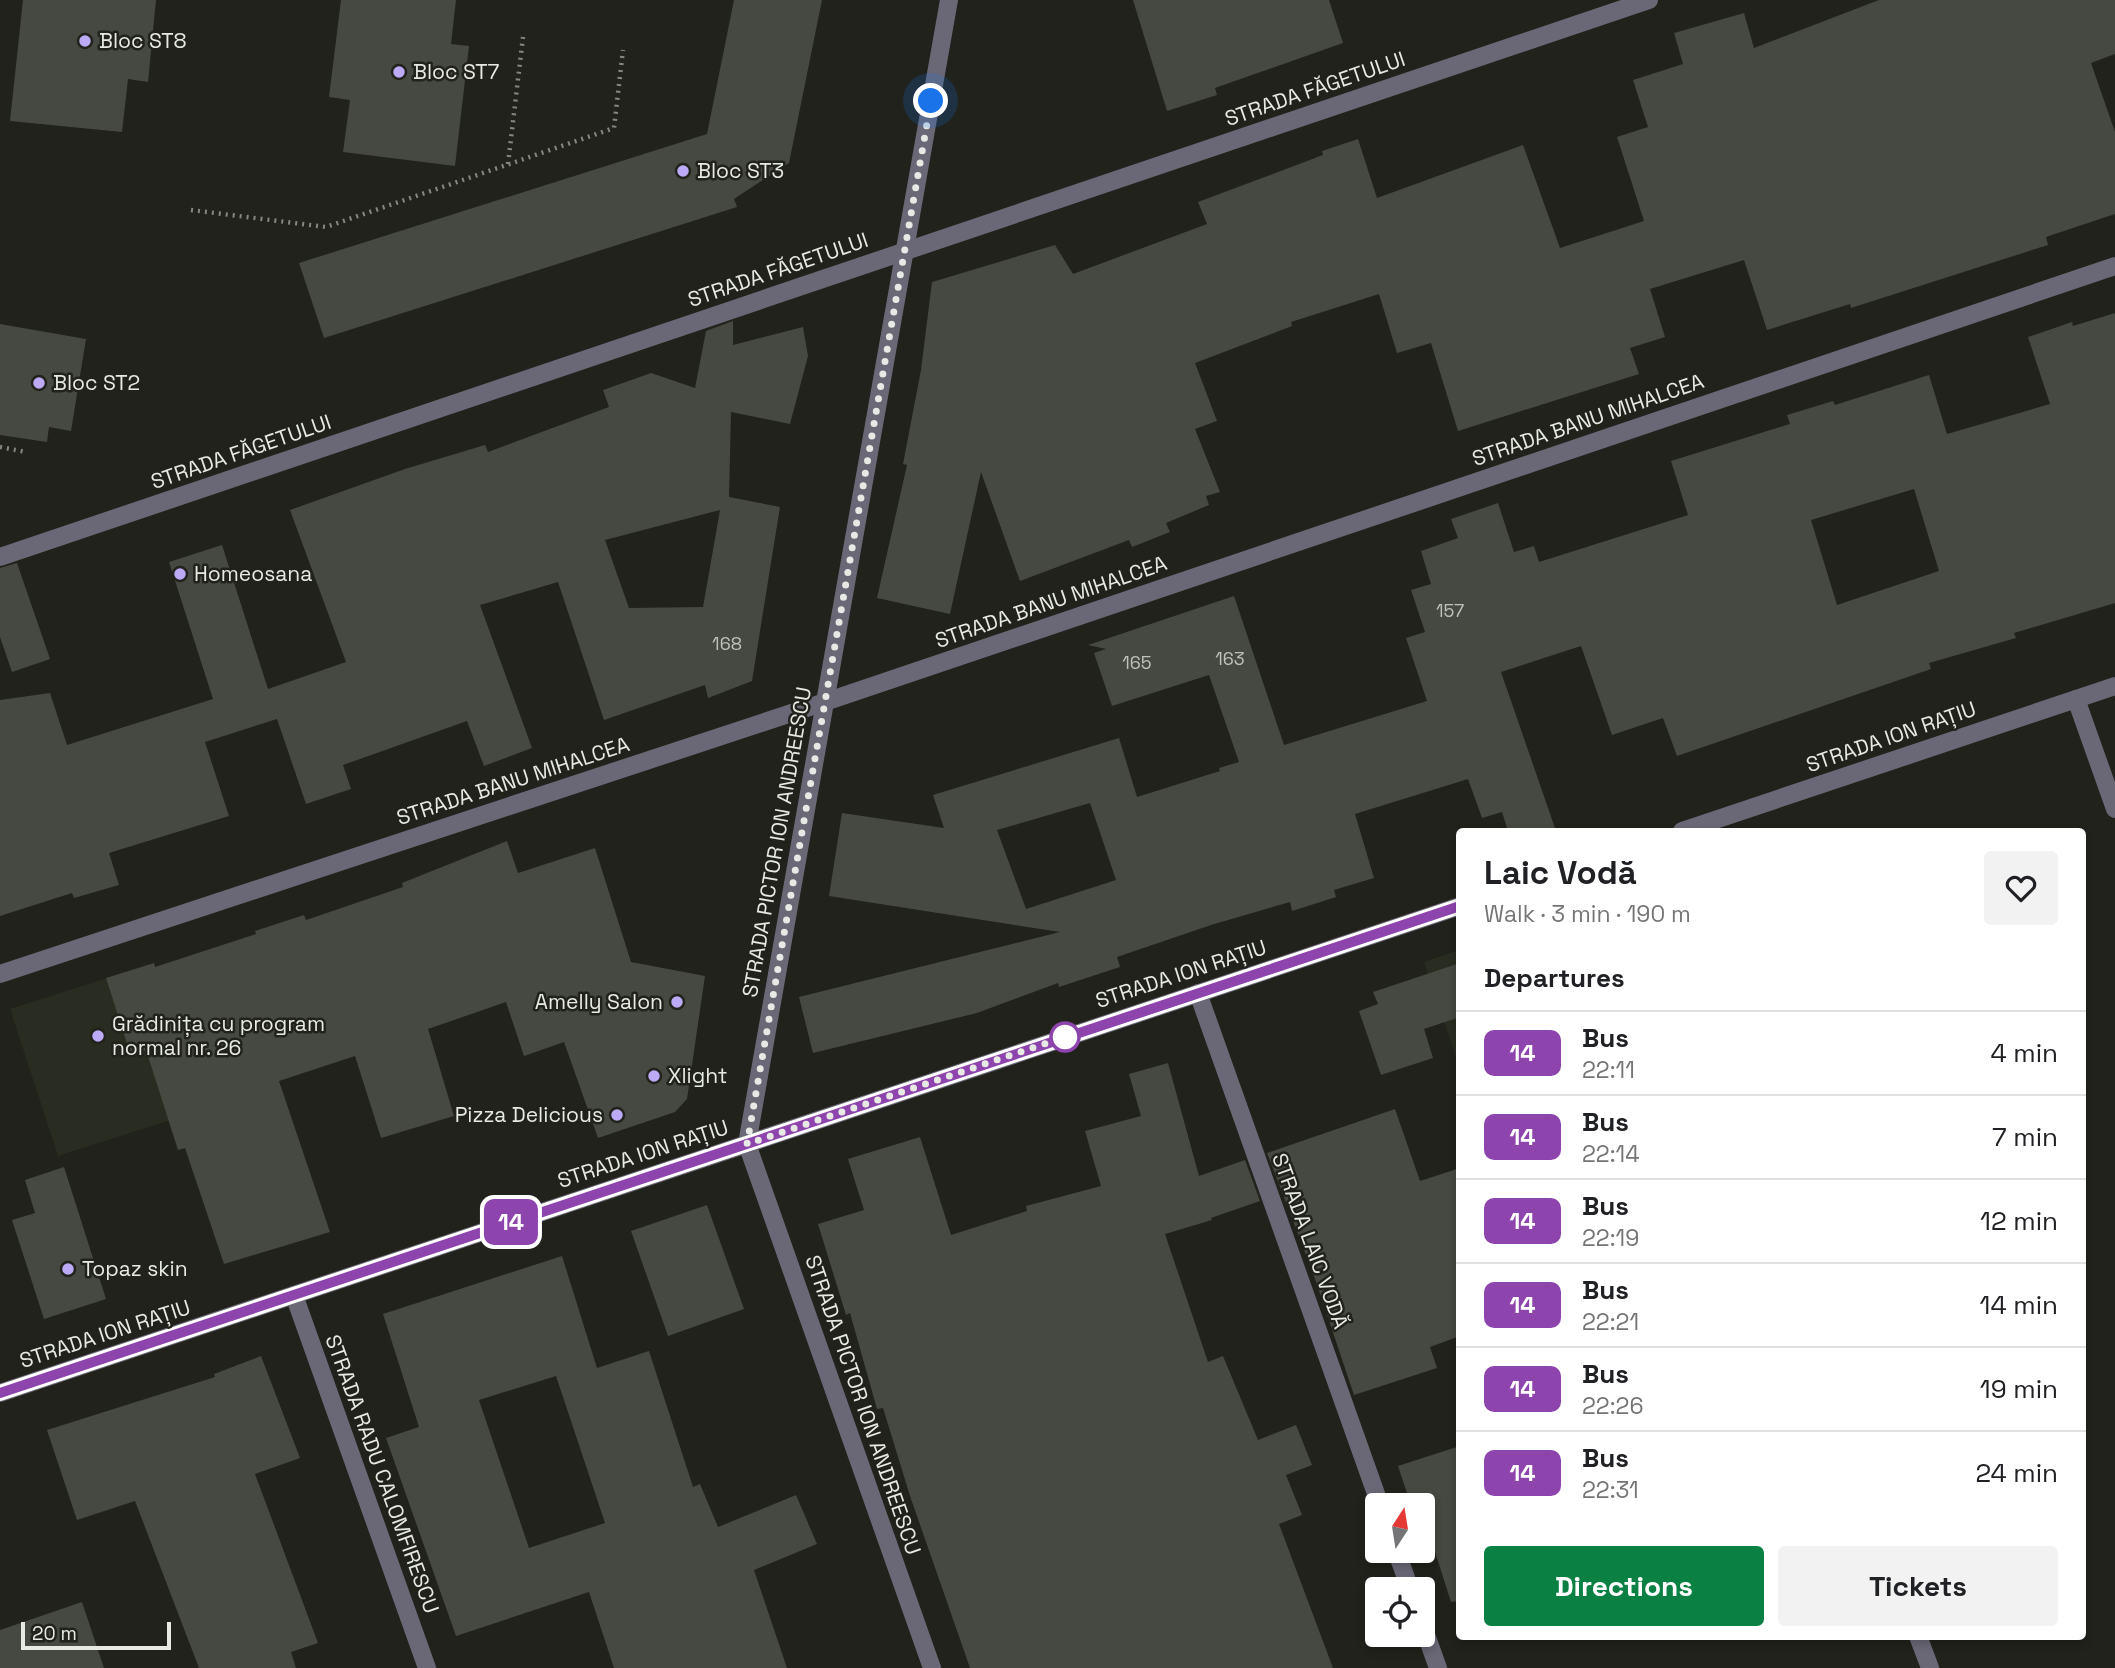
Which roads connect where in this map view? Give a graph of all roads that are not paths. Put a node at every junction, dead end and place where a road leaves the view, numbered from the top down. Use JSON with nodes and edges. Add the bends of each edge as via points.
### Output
{"nodes":[{"id":1,"x":949,"y":0,"type":"edge"},
{"id":2,"x":1649,"y":0,"type":"edge"},
{"id":3,"x":904,"y":252,"type":"junction"},
{"id":4,"x":2115,"y":266,"type":"edge"},
{"id":5,"x":0,"y":557,"type":"edge"},
{"id":6,"x":2115,"y":686,"type":"edge"},
{"id":7,"x":2076,"y":699,"type":"junction"},
{"id":8,"x":825,"y":702,"type":"junction"},
{"id":9,"x":2115,"y":809,"type":"edge"},
{"id":10,"x":1691,"y":828,"type":"edge"},
{"id":11,"x":1456,"y":907,"type":"edge"},
{"id":12,"x":0,"y":974,"type":"edge"},
{"id":13,"x":1198,"y":993,"type":"junction"},
{"id":14,"x":747,"y":1144,"type":"junction"},
{"id":15,"x":294,"y":1295,"type":"junction"},
{"id":16,"x":0,"y":1393,"type":"edge"},
{"id":17,"x":1376,"y":1493,"type":"edge"},
{"id":18,"x":1920,"y":1640,"type":"edge"},
{"id":19,"x":1430,"y":1647,"type":"edge"},
{"id":20,"x":427,"y":1668,"type":"edge"},
{"id":21,"x":932,"y":1668,"type":"edge"},
{"id":22,"x":1437,"y":1668,"type":"edge"},
{"id":23,"x":1930,"y":1668,"type":"edge"}],
"edges":[{"from":1,"to":3,"type":"street","name":"STRADA PICTOR ION ANDREESCU"},
{"from":2,"to":3,"type":"street","name":"STRADA FĂGETULUI"},
{"from":3,"to":5,"type":"street","name":"STRADA FĂGETULUI"},
{"from":3,"to":8,"type":"street","name":"STRADA PICTOR ION ANDREESCU"},
{"from":4,"to":8,"type":"street","name":"STRADA BANU MIHALCEA"},
{"from":6,"to":7,"type":"street","name":"STRADA ION RAȚIU"},
{"from":7,"to":9,"type":"street"},
{"from":7,"to":10,"type":"street","name":"STRADA ION RAȚIU"},
{"from":8,"to":12,"type":"street","name":"STRADA BANU MIHALCEA"},
{"from":8,"to":14,"type":"street","name":"STRADA PICTOR ION ANDREESCU"},
{"from":11,"to":13,"type":"street","name":"STRADA ION RAȚIU"},
{"from":13,"to":14,"type":"street","name":"STRADA ION RAȚIU"},
{"from":13,"to":17,"type":"street","name":"STRADA LAIC VODĂ"},
{"from":14,"to":15,"type":"street","name":"STRADA ION RAȚIU"},
{"from":14,"to":21,"type":"street","name":"STRADA PICTOR ION ANDREESCU"},
{"from":15,"to":16,"type":"street","name":"STRADA ION RAȚIU"},
{"from":15,"to":20,"type":"street","name":"STRADA RADU CALOMFIRESCU"},
{"from":18,"to":23,"type":"street"},
{"from":19,"to":22,"type":"street"}]}
